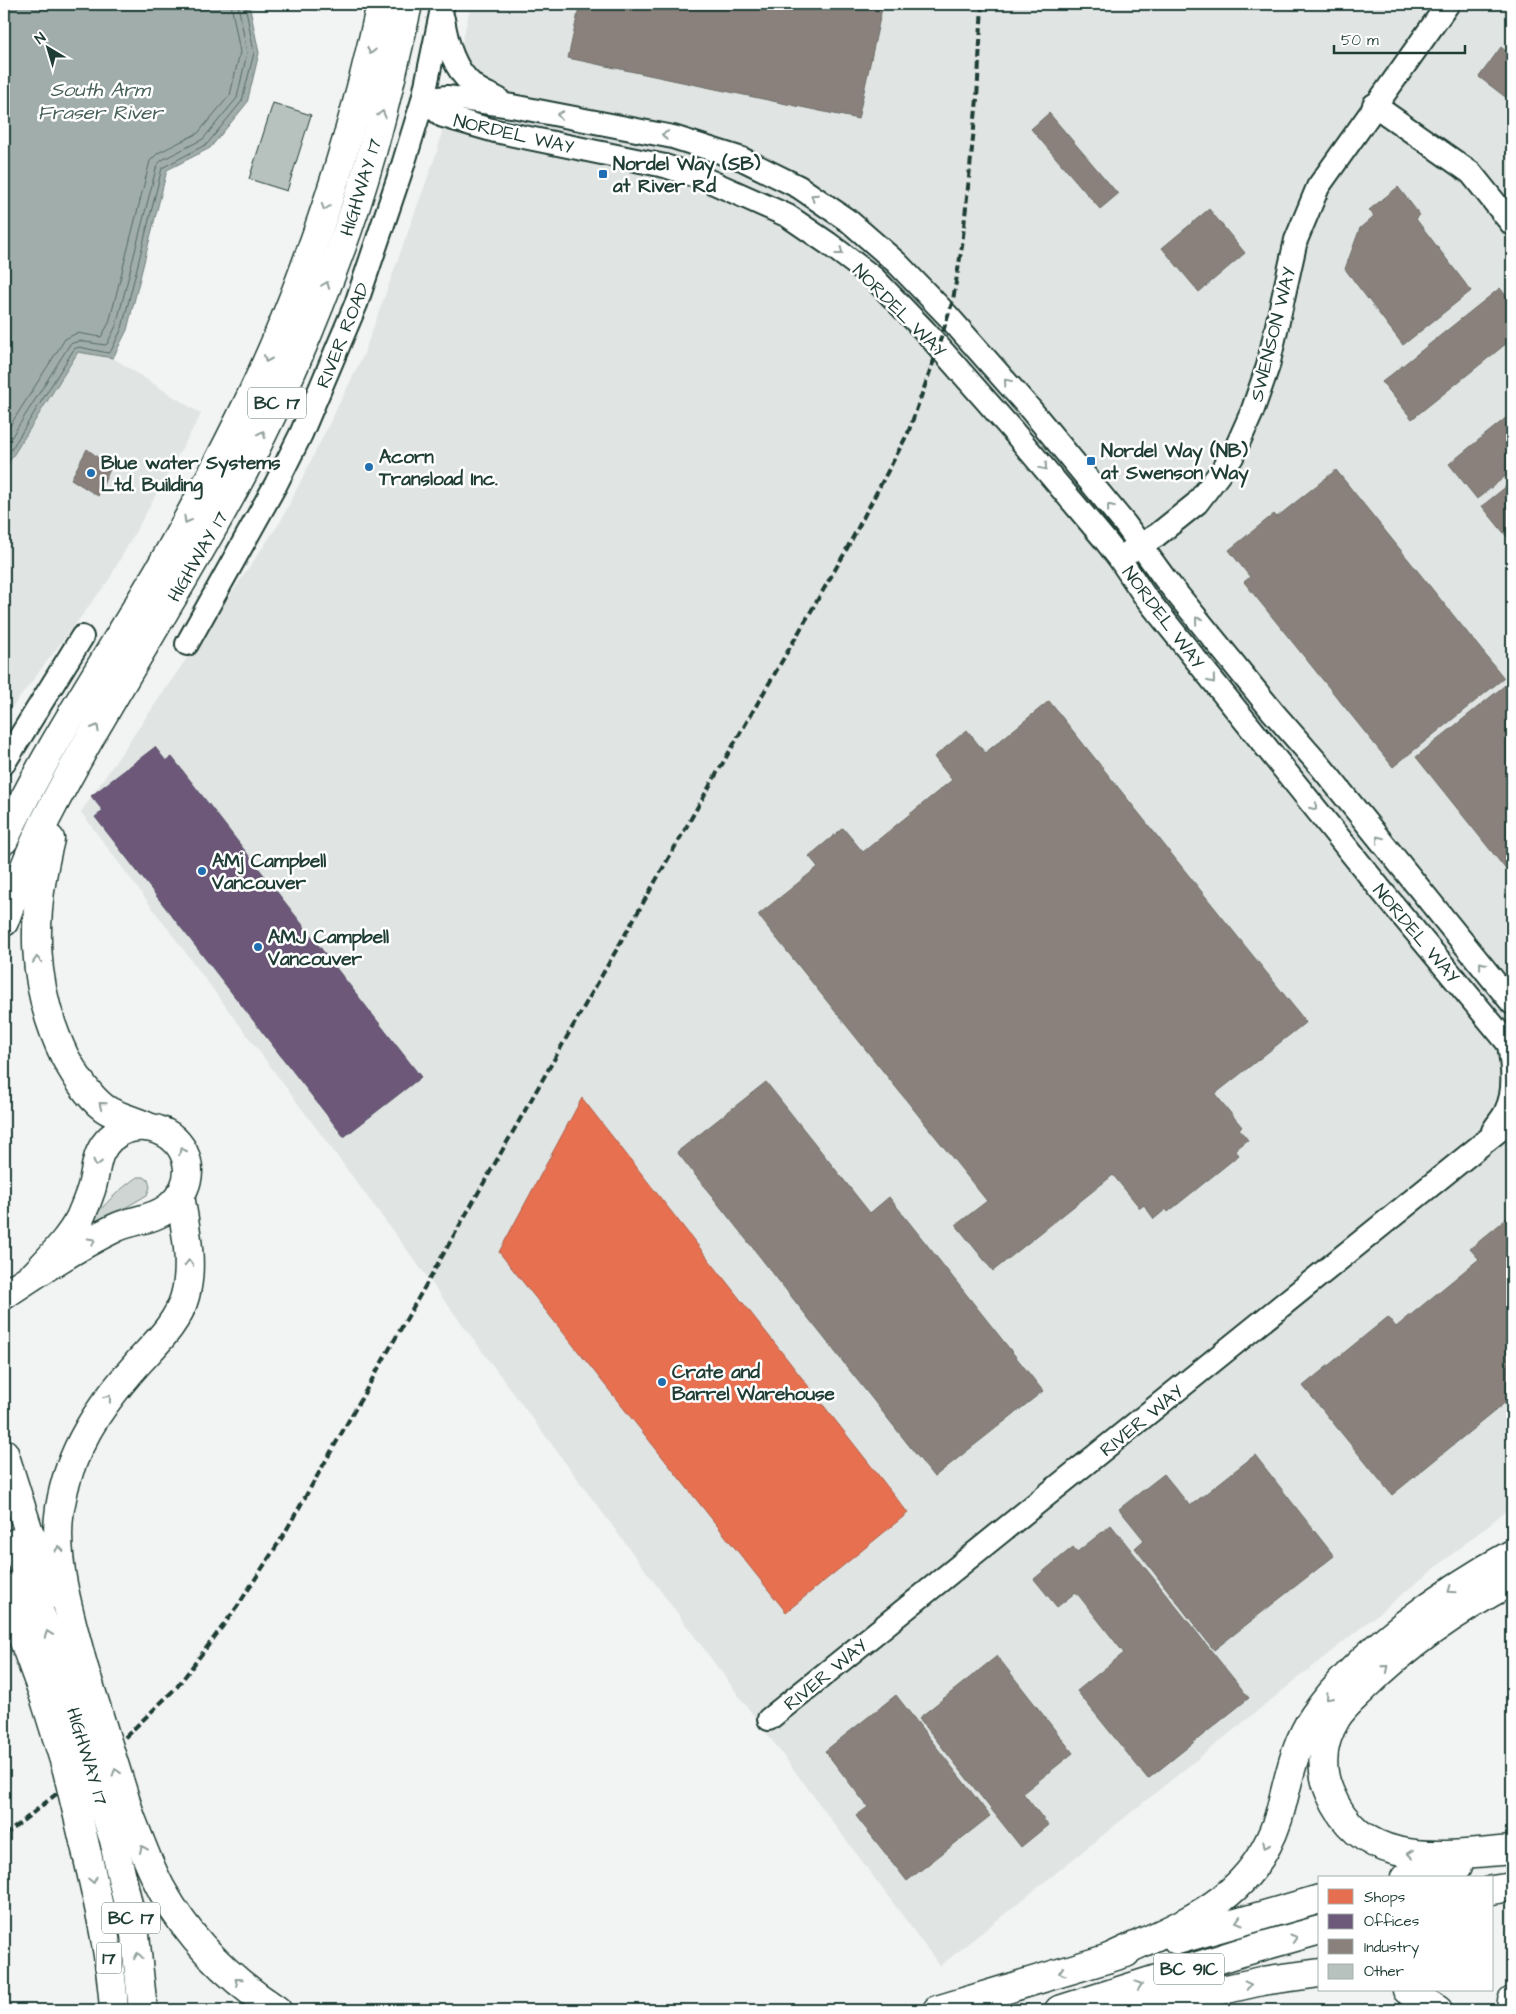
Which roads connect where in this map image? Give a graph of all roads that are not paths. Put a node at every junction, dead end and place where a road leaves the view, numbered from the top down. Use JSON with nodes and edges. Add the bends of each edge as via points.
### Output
{"nodes":[{"id":1,"x":380,"y":4,"type":"edge"},
{"id":2,"x":408,"y":4,"type":"edge"},
{"id":3,"x":1448,"y":4,"type":"edge"},
{"id":4,"x":443,"y":7,"type":"edge"},
{"id":5,"x":424,"y":100,"type":"junction"},
{"id":6,"x":1374,"y":105,"type":"junction"},
{"id":7,"x":512,"y":106,"type":"junction"},
{"id":8,"x":741,"y":194,"type":"junction"},
{"id":9,"x":1512,"y":224,"type":"edge"},
{"id":10,"x":885,"y":252,"type":"junction"},
{"id":11,"x":1140,"y":545,"type":"junction"},
{"id":12,"x":1119,"y":558,"type":"junction"},
{"id":13,"x":82,"y":637,"type":"dead end"},
{"id":14,"x":187,"y":644,"type":"dead end"},
{"id":15,"x":4,"y":763,"type":"edge"},
{"id":16,"x":72,"y":771,"type":"junction"},
{"id":17,"x":4,"y":840,"type":"edge"},
{"id":18,"x":4,"y":922,"type":"edge"},
{"id":19,"x":1512,"y":1003,"type":"edge"},
{"id":20,"x":1511,"y":1046,"type":"edge"},
{"id":21,"x":1512,"y":1120,"type":"edge"},
{"id":22,"x":146,"y":1126,"type":"junction"},
{"id":23,"x":1512,"y":1140,"type":"edge"},
{"id":24,"x":1486,"y":1141,"type":"junction"},
{"id":25,"x":180,"y":1195,"type":"junction"},
{"id":26,"x":35,"y":1274,"type":"junction"},
{"id":27,"x":4,"y":1294,"type":"edge"},
{"id":28,"x":4,"y":1453,"type":"edge"},
{"id":29,"x":4,"y":1509,"type":"edge"},
{"id":30,"x":1512,"y":1554,"type":"edge"},
{"id":31,"x":1512,"y":1580,"type":"edge"},
{"id":32,"x":4,"y":1587,"type":"edge"},
{"id":33,"x":4,"y":1643,"type":"edge"},
{"id":34,"x":57,"y":1686,"type":"junction"},
{"id":35,"x":769,"y":1719,"type":"dead end"},
{"id":36,"x":121,"y":1826,"type":"junction"},
{"id":37,"x":1512,"y":1851,"type":"edge"},
{"id":38,"x":1413,"y":1876,"type":"edge"},
{"id":39,"x":1512,"y":1887,"type":"edge"},
{"id":40,"x":1494,"y":1890,"type":"edge"},
{"id":41,"x":1318,"y":1900,"type":"edge"},
{"id":42,"x":99,"y":1906,"type":"joint"},
{"id":43,"x":1318,"y":1931,"type":"edge"},
{"id":44,"x":1109,"y":1958,"type":"junction"},
{"id":45,"x":1318,"y":1973,"type":"edge"},
{"id":46,"x":1410,"y":1992,"type":"edge"},
{"id":47,"x":1512,"y":2001,"type":"edge"},
{"id":48,"x":114,"y":2010,"type":"edge"},
{"id":49,"x":143,"y":2010,"type":"edge"},
{"id":50,"x":277,"y":2010,"type":"edge"},
{"id":51,"x":936,"y":2010,"type":"edge"},
{"id":52,"x":1059,"y":2010,"type":"edge"},
{"id":53,"x":1114,"y":2010,"type":"edge"},
{"id":54,"x":1438,"y":2010,"type":"edge"},
{"id":55,"x":1510,"y":2010,"type":"edge"}],
"edges":[{"from":1,"to":17,"type":"main road","name":"HIGHWAY 17","number":"BC 17","one_way":true,"via":[[367,69],[331,190],[302,276],[247,404],[169,552],[40,768]]},
{"from":16,"to":2,"type":"main road","name":"HIGHWAY 17","number":"BC 17","one_way":true,"via":[[195,562],[282,392],[349,228],[391,82]]},
{"from":3,"to":6,"type":"street","name":"SWENSON WAY"},
{"from":4,"to":5,"type":"street","name":"RIVER ROAD"},
{"from":4,"to":7,"type":"street","via":[[452,57],[466,78],[475,87]]},
{"from":5,"to":7,"type":"street","name":"NORDEL WAY","via":[[447,97]]},
{"from":5,"to":8,"type":"street","name":"NORDEL WAY","via":[[444,116],[486,129],[665,166]]},
{"from":5,"to":14,"type":"street","name":"RIVER ROAD","via":[[364,283],[304,425],[276,484]]},
{"from":6,"to":9,"type":"street","via":[[1471,173]]},
{"from":6,"to":11,"type":"street","name":"SWENSON WAY","via":[[1318,187],[1296,240],[1268,366],[1232,457],[1197,503]]},
{"from":10,"to":7,"type":"street","name":"NORDEL WAY","one_way":true,"via":[[850,222],[799,187],[742,159],[673,137]]},
{"from":8,"to":10,"type":"street","via":[[752,188],[765,190],[794,203],[866,252]]},
{"from":8,"to":12,"type":"street","name":"NORDEL WAY","one_way":true,"via":[[788,216],[874,278],[1006,423]]},
{"from":11,"to":10,"type":"street","name":"NORDEL WAY","one_way":true,"via":[[976,346]]},
{"from":11,"to":12,"type":"street","name":"SWENSON WAY"},
{"from":19,"to":11,"type":"street","name":"NORDEL WAY","one_way":true},
{"from":12,"to":20,"type":"street","name":"NORDEL WAY","one_way":true,"via":[[1206,673]]},
{"from":13,"to":15,"type":"street"},
{"from":16,"to":18,"type":"main road","name":"HIGHWAY 17","number":"BC 17","via":[[26,862]]},
{"from":22,"to":16,"type":"main road","number":"BC 17","one_way":true,"via":[[104,1108],[87,1092],[72,1070],[48,1017],[39,980],[36,929],[43,866]]},
{"from":20,"to":24,"type":"street","via":[[1507,1109]]},
{"from":21,"to":24,"type":"street","name":"RIVER WAY"},
{"from":25,"to":22,"type":"main road","one_way":true,"via":[[188,1174],[182,1150],[171,1136]]},
{"from":22,"to":26,"type":"main road","one_way":true,"via":[[122,1131],[104,1147],[79,1220]]},
{"from":23,"to":24,"type":"street"},
{"from":24,"to":35,"type":"street","name":"RIVER WAY"},
{"from":26,"to":25,"type":"main road","one_way":true,"via":[[116,1228],[161,1213]]},
{"from":34,"to":25,"type":"main road","one_way":true,"via":[[67,1602],[58,1528],[64,1487],[91,1422],[171,1324],[185,1299],[189,1255]]},
{"from":26,"to":27,"type":"main road"},
{"from":28,"to":34,"type":"main road","via":[[28,1529]]},
{"from":34,"to":29,"type":"main road","name":"HIGHWAY 17","number":"BC 17","one_way":true},
{"from":30,"to":44,"type":"main road","one_way":true,"via":[[1426,1608],[1366,1658],[1324,1703],[1300,1740],[1277,1822],[1267,1844],[1232,1892],[1201,1914]]},
{"from":37,"to":31,"type":"main road","one_way":true,"via":[[1430,1856],[1398,1853],[1380,1846],[1359,1834],[1340,1813],[1326,1786],[1323,1767],[1328,1736],[1350,1701],[1383,1670],[1440,1626]]},
{"from":32,"to":34,"type":"main road","name":"HIGHWAY 17","number":"BC 17"},
{"from":33,"to":34,"type":"main road","via":[[16,1661]]},
{"from":36,"to":34,"type":"main road","name":"HIGHWAY 17","number":"BC 17","one_way":true,"bridge":true},
{"from":34,"to":42,"type":"main road","name":"HIGHWAY 17","number":"BC 17","one_way":true,"bridge":true,"via":[[67,1770]]},
{"from":49,"to":36,"type":"main road","name":"HIGHWAY 17","number":"BC 17","one_way":true},
{"from":50,"to":36,"type":"main road","one_way":true,"via":[[230,1975],[208,1953],[189,1930]]},
{"from":37,"to":38,"type":"main road"},
{"from":39,"to":40,"type":"main road"},
{"from":41,"to":44,"type":"main road","number":"BC 91C","one_way":true},
{"from":42,"to":48,"type":"main road","name":"HIGHWAY 17","number":"17"},
{"from":52,"to":43,"type":"main road","number":"BC 91C","one_way":true},
{"from":44,"to":51,"type":"main road","number":"BC 91C","one_way":true},
{"from":53,"to":45,"type":"main road","one_way":true},
{"from":46,"to":54,"type":"main road"},
{"from":47,"to":55,"type":"main road"}]}
